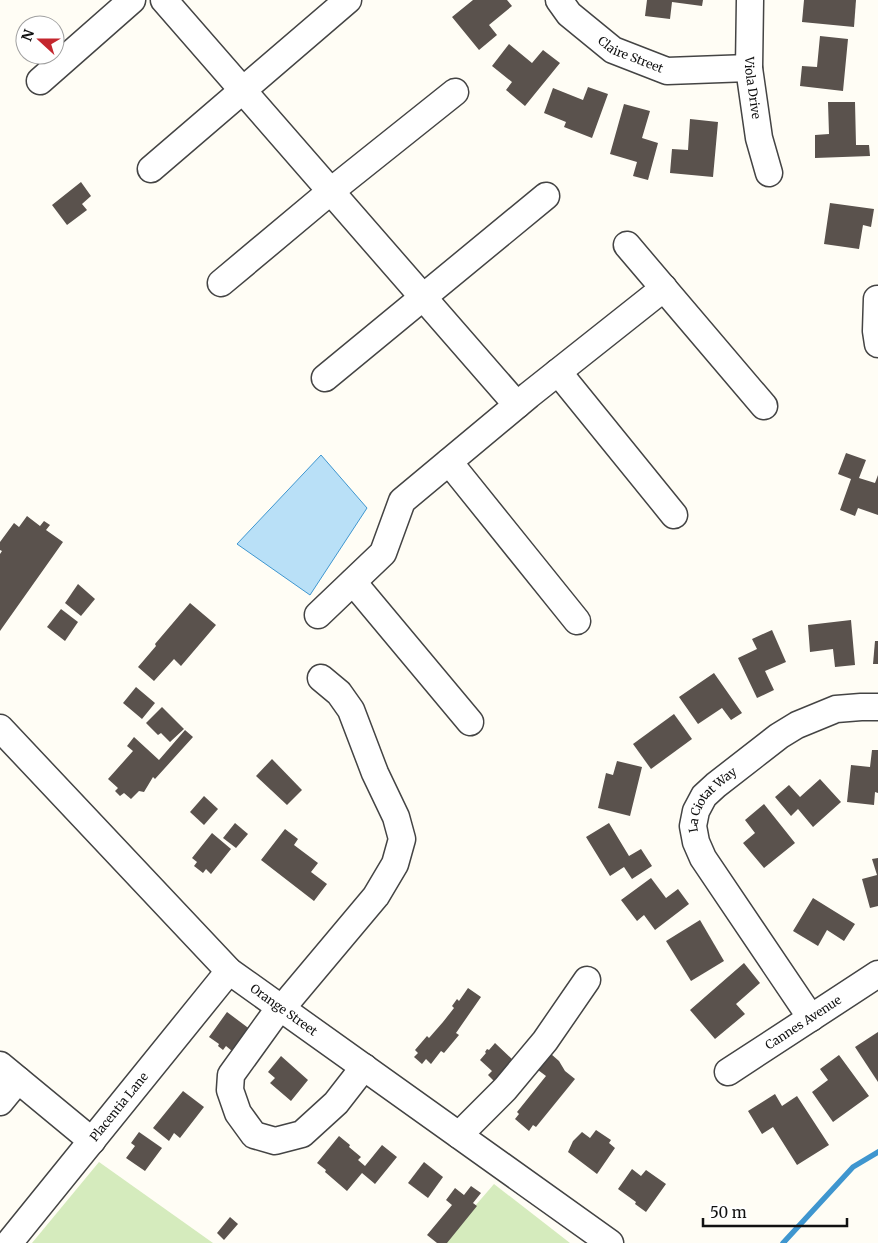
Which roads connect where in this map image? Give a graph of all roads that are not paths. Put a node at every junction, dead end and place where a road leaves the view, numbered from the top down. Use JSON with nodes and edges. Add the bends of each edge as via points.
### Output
{"nodes":[{"id":1,"x":132,"y":0,"type":"edge"},
{"id":2,"x":164,"y":0,"type":"edge"},
{"id":3,"x":348,"y":0,"type":"edge"},
{"id":4,"x":560,"y":0,"type":"edge"},
{"id":5,"x":750,"y":0,"type":"edge"},
{"id":6,"x":749,"y":68,"type":"junction"},
{"id":7,"x":40,"y":80,"type":"dead end"},
{"id":8,"x":242,"y":90,"type":"junction"},
{"id":9,"x":455,"y":92,"type":"dead end"},
{"id":10,"x":151,"y":169,"type":"dead end"},
{"id":11,"x":769,"y":173,"type":"dead end"},
{"id":12,"x":331,"y":191,"type":"junction"},
{"id":13,"x":546,"y":196,"type":"dead end"},
{"id":14,"x":627,"y":245,"type":"dead end"},
{"id":15,"x":221,"y":283,"type":"dead end"},
{"id":16,"x":664,"y":288,"type":"junction"},
{"id":17,"x":423,"y":297,"type":"junction"},
{"id":18,"x":877,"y":299,"type":"edge"},
{"id":19,"x":878,"y":344,"type":"edge"},
{"id":20,"x":558,"y":372,"type":"junction"},
{"id":21,"x":325,"y":378,"type":"dead end"},
{"id":22,"x":517,"y":405,"type":"junction"},
{"id":23,"x":764,"y":406,"type":"dead end"},
{"id":24,"x":449,"y":462,"type":"junction"},
{"id":25,"x":674,"y":515,"type":"dead end"},
{"id":26,"x":353,"y":582,"type":"junction"},
{"id":27,"x":318,"y":614,"type":"dead end"},
{"id":28,"x":577,"y":621,"type":"dead end"},
{"id":29,"x":320,"y":678,"type":"dead end"},
{"id":30,"x":878,"y":707,"type":"edge"},
{"id":31,"x":470,"y":722,"type":"dead end"},
{"id":32,"x":0,"y":728,"type":"edge"},
{"id":33,"x":229,"y":971,"type":"junction"},
{"id":34,"x":878,"y":974,"type":"edge"},
{"id":35,"x":587,"y":980,"type":"dead end"},
{"id":36,"x":281,"y":1008,"type":"junction"},
{"id":37,"x":810,"y":1018,"type":"junction"},
{"id":38,"x":364,"y":1067,"type":"junction"},
{"id":39,"x":9,"y":1072,"type":"edge"},
{"id":40,"x":728,"y":1072,"type":"dead end"},
{"id":41,"x":0,"y":1102,"type":"edge"},
{"id":42,"x":459,"y":1135,"type":"junction"},
{"id":43,"x":92,"y":1141,"type":"junction"},
{"id":44,"x":9,"y":1243,"type":"edge"},
{"id":45,"x":610,"y":1243,"type":"edge"}],
"edges":[{"from":1,"to":7,"type":"street"},
{"from":2,"to":8,"type":"street"},
{"from":3,"to":8,"type":"street"},
{"from":4,"to":6,"type":"street","name":"Claire Street","via":[[570,14],[613,50],[667,71]]},
{"from":5,"to":6,"type":"street","name":"Viola Drive"},
{"from":6,"to":11,"type":"street","name":"Viola Drive"},
{"from":8,"to":10,"type":"street"},
{"from":8,"to":12,"type":"street"},
{"from":9,"to":12,"type":"street"},
{"from":12,"to":15,"type":"street"},
{"from":12,"to":17,"type":"street"},
{"from":13,"to":17,"type":"street"},
{"from":14,"to":16,"type":"street"},
{"from":16,"to":20,"type":"street"},
{"from":16,"to":23,"type":"street"},
{"from":17,"to":21,"type":"street"},
{"from":17,"to":22,"type":"street"},
{"from":18,"to":19,"type":"street"},
{"from":20,"to":22,"type":"street"},
{"from":20,"to":25,"type":"street"},
{"from":22,"to":24,"type":"street"},
{"from":24,"to":26,"type":"street","via":[[402,501],[383,553]]},
{"from":24,"to":28,"type":"street"},
{"from":26,"to":27,"type":"street"},
{"from":26,"to":31,"type":"street"},
{"from":29,"to":36,"type":"street","via":[[339,693],[351,710],[396,817],[402,839],[395,864],[376,896]]},
{"from":30,"to":37,"type":"street","name":"La Ciotat Way","via":[[836,709],[796,725],[716,785],[704,796],[696,811],[696,842],[703,858]]},
{"from":32,"to":33,"type":"street","name":"Orange Street"},
{"from":33,"to":36,"type":"street","name":"Orange Street"},
{"from":33,"to":43,"type":"street","name":"Placentia Lane"},
{"from":34,"to":37,"type":"street","name":"Cannes Avenue"},
{"from":35,"to":42,"type":"street","via":[[545,1041]]},
{"from":36,"to":38,"type":"street","name":"Orange Street"},
{"from":36,"to":38,"type":"street","via":[[230,1075],[230,1090],[238,1113],[254,1135],[274,1140],[302,1134],[336,1103]]},
{"from":37,"to":40,"type":"street","name":"Cannes Avenue"},
{"from":38,"to":42,"type":"street","name":"Orange Street"},
{"from":39,"to":41,"type":"street"},
{"from":39,"to":43,"type":"street"},
{"from":42,"to":45,"type":"street","name":"Orange Street"},
{"from":43,"to":44,"type":"street","name":"Placentia Lane"}]}
